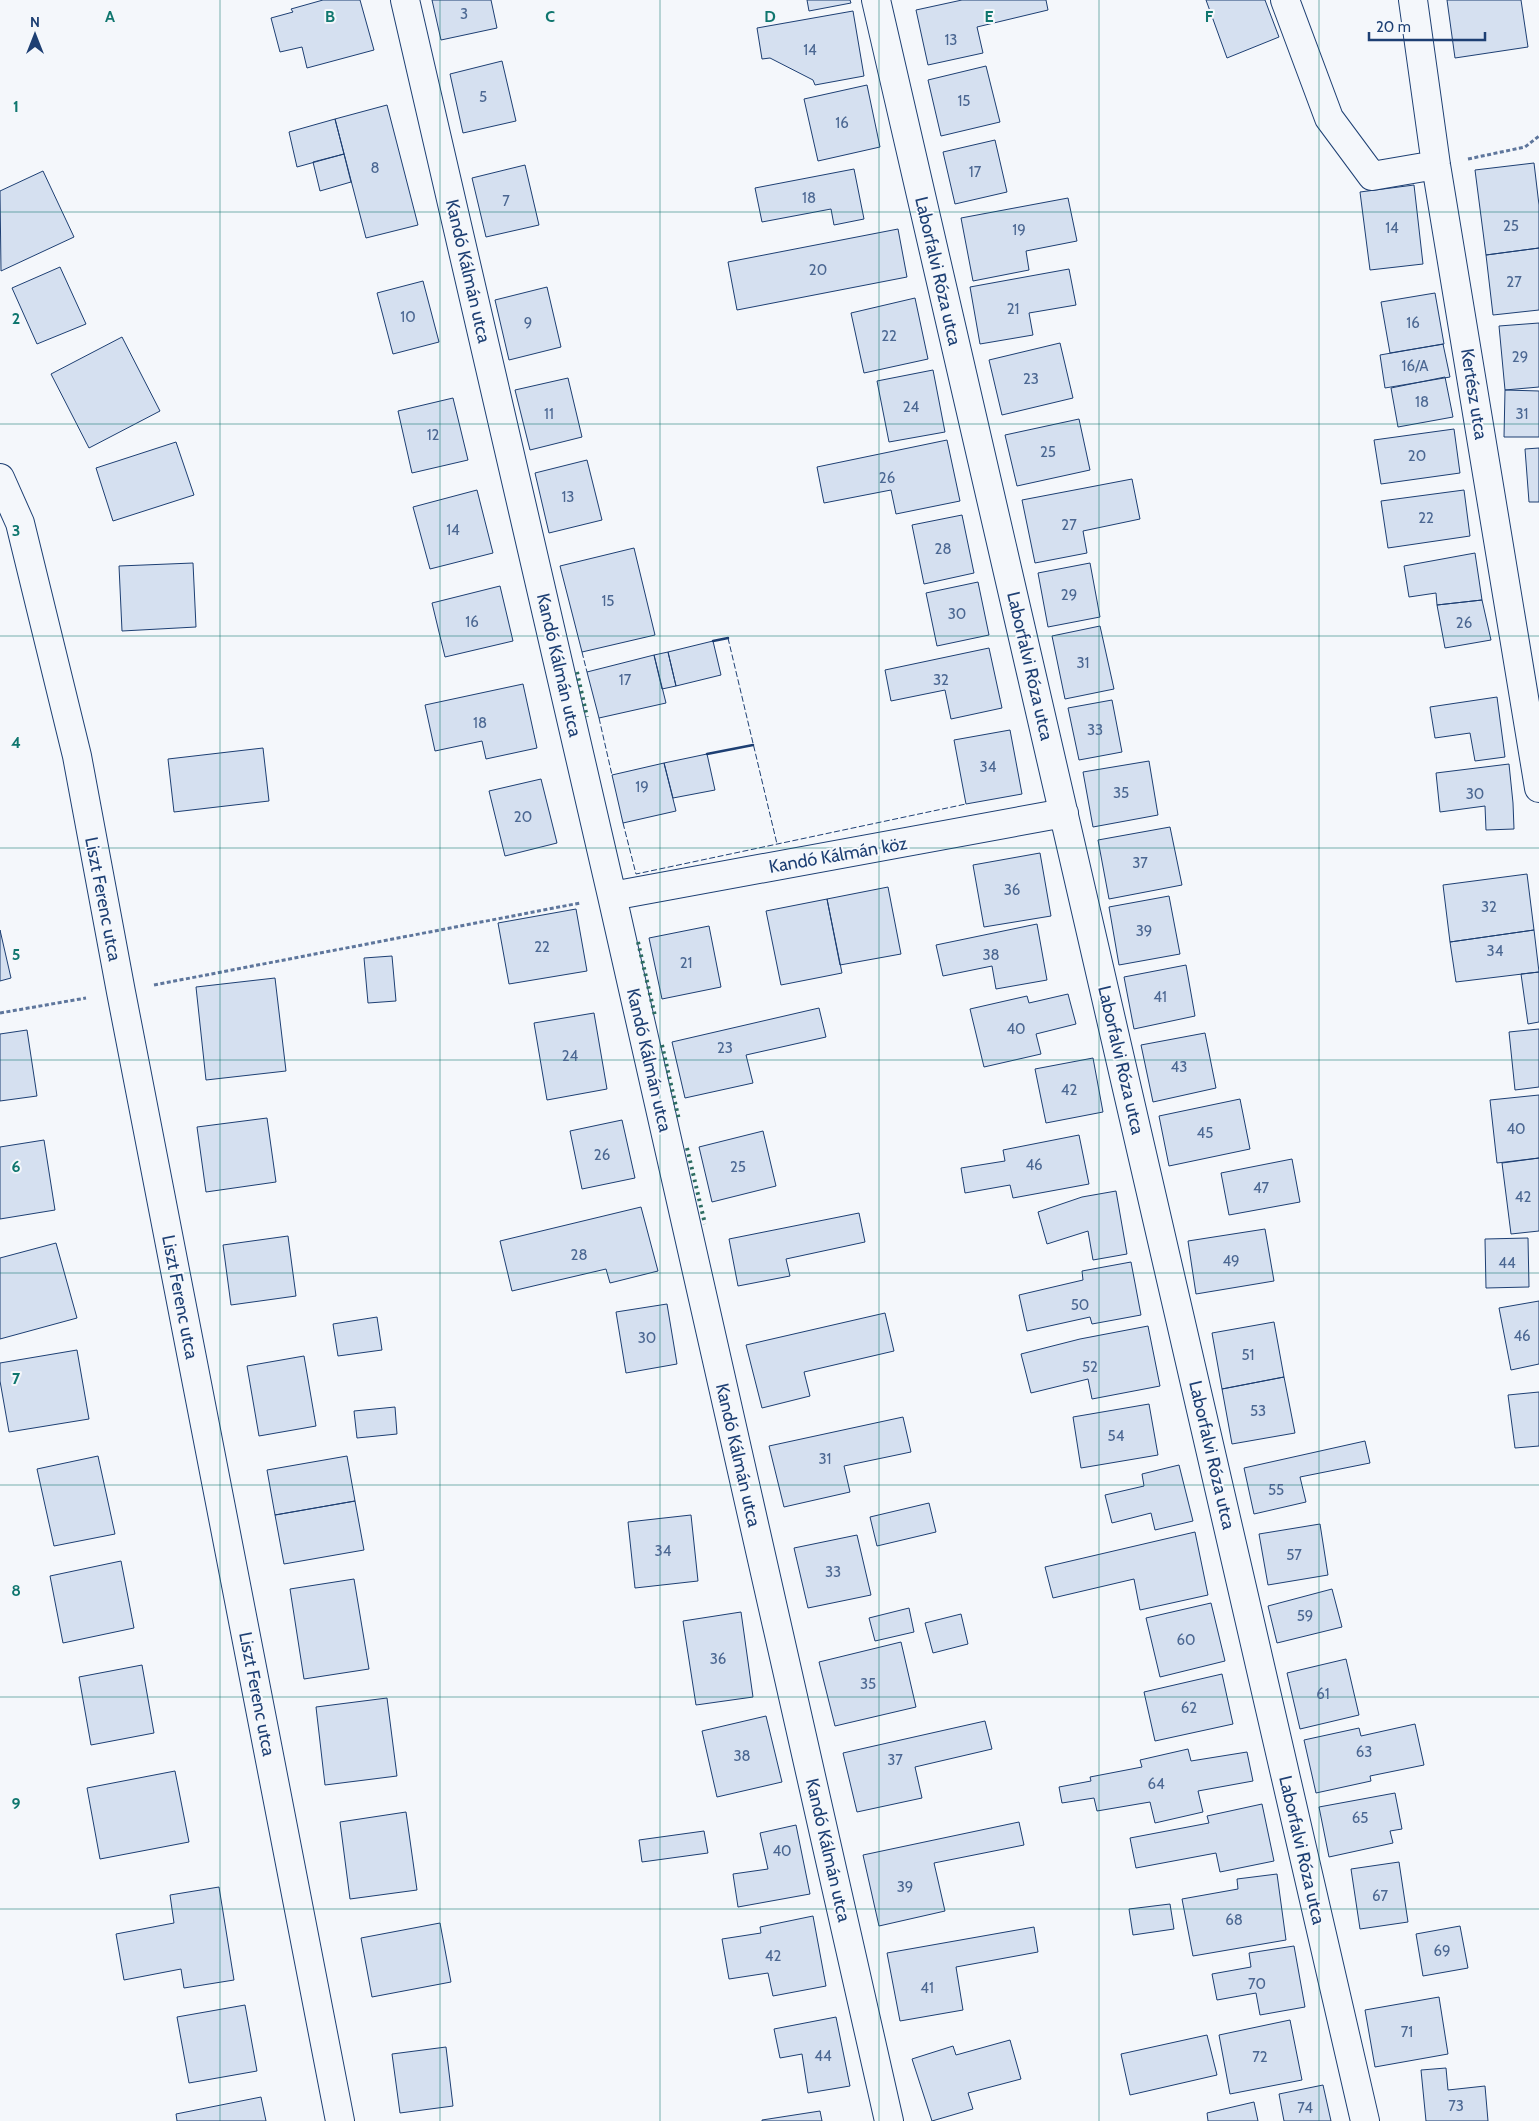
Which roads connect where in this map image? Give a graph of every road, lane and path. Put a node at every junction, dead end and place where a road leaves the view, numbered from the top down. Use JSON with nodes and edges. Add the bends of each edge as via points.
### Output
{"nodes":[{"id":1,"x":405,"y":0,"type":"edge"},
{"id":2,"x":876,"y":0,"type":"edge"},
{"id":3,"x":1285,"y":0,"type":"edge"},
{"id":4,"x":1413,"y":0,"type":"edge"},
{"id":5,"x":1539,"y":136,"type":"edge"},
{"id":6,"x":1436,"y":165,"type":"junction"},
{"id":7,"x":0,"y":478,"type":"edge"},
{"id":8,"x":1539,"y":788,"type":"edge"},
{"id":9,"x":1064,"y":813,"type":"junction"},
{"id":10,"x":612,"y":896,"type":"junction"},
{"id":11,"x":120,"y":992,"type":"junction"},
{"id":12,"x":0,"y":1012,"type":"edge"},
{"id":13,"x":340,"y":2121,"type":"edge"},
{"id":14,"x":889,"y":2121,"type":"edge"},
{"id":15,"x":1365,"y":2121,"type":"edge"}],
"edges":[{"from":1,"to":10,"type":"street","name":"Kandó Kálmán utca"},
{"from":2,"to":9,"type":"street","name":"Laborfalvi Róza utca"},
{"from":3,"to":6,"type":"street","via":[[1329,118],[1372,176]]},
{"from":4,"to":6,"type":"street","name":"Kertész utca"},
{"from":5,"to":6,"type":"path","via":[[1524,147]]},
{"from":6,"to":8,"type":"street","name":"Kertész utca"},
{"from":7,"to":11,"type":"street","name":"Liszt Ferenc utca","via":[[20,523],[77,756]]},
{"from":9,"to":10,"type":"street","name":"Kandó Kálmán köz"},
{"from":9,"to":15,"type":"street","name":"Laborfalvi Róza utca"},
{"from":10,"to":11,"type":"path"},
{"from":10,"to":14,"type":"street","name":"Kandó Kálmán utca"},
{"from":11,"to":12,"type":"path"},
{"from":11,"to":13,"type":"street","name":"Liszt Ferenc utca"}]}
